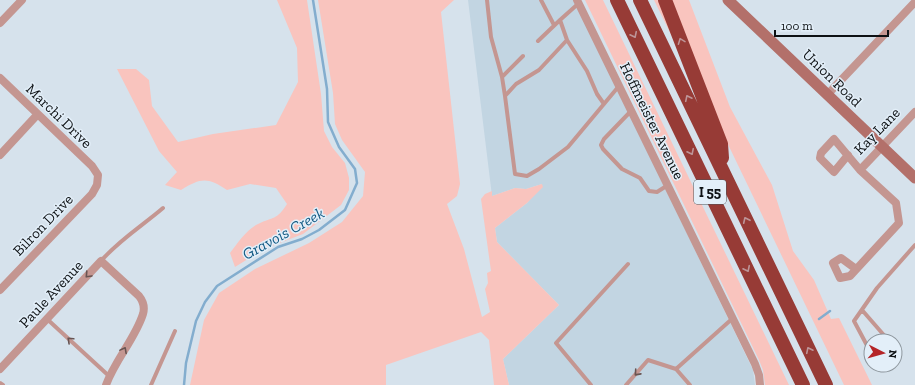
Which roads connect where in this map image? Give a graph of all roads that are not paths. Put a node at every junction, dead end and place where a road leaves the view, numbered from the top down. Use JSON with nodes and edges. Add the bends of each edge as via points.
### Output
{"nodes":[{"id":1,"x":22,"y":0,"type":"edge"},
{"id":2,"x":487,"y":0,"type":"edge"},
{"id":3,"x":541,"y":0,"type":"edge"},
{"id":4,"x":617,"y":0,"type":"edge"},
{"id":5,"x":640,"y":0,"type":"edge"},
{"id":6,"x":665,"y":0,"type":"edge"},
{"id":7,"x":728,"y":0,"type":"edge"},
{"id":8,"x":578,"y":2,"type":"edge"},
{"id":9,"x":915,"y":2,"type":"edge"},
{"id":10,"x":560,"y":20,"type":"junction"},
{"id":11,"x":0,"y":23,"type":"edge"},
{"id":12,"x":554,"y":25,"type":"junction"},
{"id":13,"x":567,"y":40,"type":"junction"},
{"id":14,"x":538,"y":41,"type":"dead end"},
{"id":15,"x":523,"y":56,"type":"dead end"},
{"id":16,"x":502,"y":77,"type":"junction"},
{"id":17,"x":0,"y":78,"type":"edge"},
{"id":18,"x":619,"y":86,"type":"junction"},
{"id":19,"x":827,"y":95,"type":"junction"},
{"id":20,"x":506,"y":96,"type":"junction"},
{"id":21,"x":604,"y":104,"type":"junction"},
{"id":22,"x":632,"y":111,"type":"junction"},
{"id":23,"x":915,"y":112,"type":"edge"},
{"id":24,"x":38,"y":115,"type":"junction"},
{"id":25,"x":882,"y":147,"type":"junction"},
{"id":26,"x":0,"y":155,"type":"edge"},
{"id":27,"x":848,"y":155,"type":"dead end"},
{"id":28,"x":860,"y":170,"type":"junction"},
{"id":29,"x":724,"y":171,"type":"junction"},
{"id":30,"x":98,"y":175,"type":"joint"},
{"id":31,"x":915,"y":178,"type":"edge"},
{"id":32,"x":668,"y":185,"type":"junction"},
{"id":33,"x":162,"y":208,"type":"dead end"},
{"id":34,"x":915,"y":245,"type":"edge"},
{"id":35,"x":100,"y":262,"type":"junction"},
{"id":36,"x":628,"y":264,"type":"dead end"},
{"id":37,"x":856,"y":269,"type":"dead end"},
{"id":38,"x":0,"y":290,"type":"edge"},
{"id":39,"x":862,"y":310,"type":"junction"},
{"id":40,"x":733,"y":318,"type":"junction"},
{"id":41,"x":47,"y":319,"type":"junction"},
{"id":42,"x":175,"y":331,"type":"dead end"},
{"id":43,"x":882,"y":333,"type":"edge"},
{"id":44,"x":863,"y":338,"type":"edge"},
{"id":45,"x":0,"y":369,"type":"edge"},
{"id":46,"x":676,"y":369,"type":"junction"},
{"id":47,"x":109,"y":376,"type":"junction"},
{"id":48,"x":0,"y":383,"type":"edge"},
{"id":49,"x":3,"y":385,"type":"edge"},
{"id":50,"x":106,"y":385,"type":"edge"},
{"id":51,"x":151,"y":385,"type":"edge"},
{"id":52,"x":591,"y":385,"type":"edge"},
{"id":53,"x":626,"y":385,"type":"edge"},
{"id":54,"x":690,"y":385,"type":"edge"},
{"id":55,"x":760,"y":385,"type":"edge"},
{"id":56,"x":803,"y":385,"type":"edge"},
{"id":57,"x":826,"y":385,"type":"edge"}],
"edges":[{"from":1,"to":11,"type":"street"},
{"from":2,"to":16,"type":"lane","via":[[491,37]]},
{"from":3,"to":12,"type":"lane"},
{"from":4,"to":56,"type":"highway","number":"I 55","one_way":true},
{"from":29,"to":5,"type":"highway","number":"I 55","one_way":true},
{"from":29,"to":6,"type":"highway","one_way":true,"via":[[721,144]]},
{"from":7,"to":19,"type":"main road","name":"Union Road"},
{"from":8,"to":10,"type":"lane"},
{"from":8,"to":18,"type":"street","name":"Hoffmeister Avenue"},
{"from":9,"to":19,"type":"street"},
{"from":10,"to":12,"type":"lane"},
{"from":10,"to":13,"type":"lane"},
{"from":12,"to":14,"type":"lane"},
{"from":13,"to":20,"type":"lane","via":[[539,70],[516,84]]},
{"from":13,"to":21,"type":"lane","via":[[587,70]]},
{"from":15,"to":16,"type":"lane"},
{"from":16,"to":20,"type":"lane"},
{"from":17,"to":24,"type":"street","name":"Marchi Drive"},
{"from":18,"to":21,"type":"lane"},
{"from":18,"to":22,"type":"street","name":"Hoffmeister Avenue"},
{"from":19,"to":25,"type":"main road","name":"Union Road"},
{"from":20,"to":21,"type":"lane","via":[[515,174],[527,176],[568,147]]},
{"from":22,"to":32,"type":"street","name":"Hoffmeister Avenue"},
{"from":22,"to":32,"type":"lane","via":[[601,145],[622,169],[640,178],[650,191],[657,192]]},
{"from":23,"to":25,"type":"street","name":"Kay Lane"},
{"from":24,"to":26,"type":"street"},
{"from":24,"to":30,"type":"street","name":"Marchi Drive","via":[[92,166]]},
{"from":25,"to":28,"type":"street","name":"Kay Lane"},
{"from":25,"to":31,"type":"main road","name":"Union Road"},
{"from":27,"to":28,"type":"street","name":"Kay Lane"},
{"from":28,"to":37,"type":"street","name":"Kay Lane","via":[[896,203],[899,223]]},
{"from":57,"to":29,"type":"highway","number":"I 55","one_way":true},
{"from":30,"to":38,"type":"street","name":"Bilron Drive","via":[[97,185],[92,194]]},
{"from":32,"to":40,"type":"street","name":"Hoffmeister Avenue"},
{"from":33,"to":35,"type":"lane","via":[[116,245]]},
{"from":34,"to":39,"type":"lane","via":[[876,288]]},
{"from":35,"to":41,"type":"street","name":"Paule Avenue","one_way":true},
{"from":47,"to":35,"type":"street","name":"Paule Avenue","one_way":true,"via":[[143,313],[143,304],[139,296]]},
{"from":36,"to":52,"type":"lane","via":[[556,343]]},
{"from":39,"to":43,"type":"lane"},
{"from":39,"to":44,"type":"lane","via":[[854,321]]},
{"from":40,"to":46,"type":"lane"},
{"from":40,"to":55,"type":"street","name":"Hoffmeister Avenue","via":[[755,364]]},
{"from":41,"to":45,"type":"street","name":"Paule Avenue"},
{"from":47,"to":41,"type":"lane","one_way":true},
{"from":42,"to":51,"type":"lane"},
{"from":46,"to":53,"type":"lane","one_way":true,"via":[[648,360]]},
{"from":46,"to":54,"type":"lane"},
{"from":47,"to":50,"type":"street","name":"Paule Avenue"},
{"from":48,"to":49,"type":"lane"}]}
